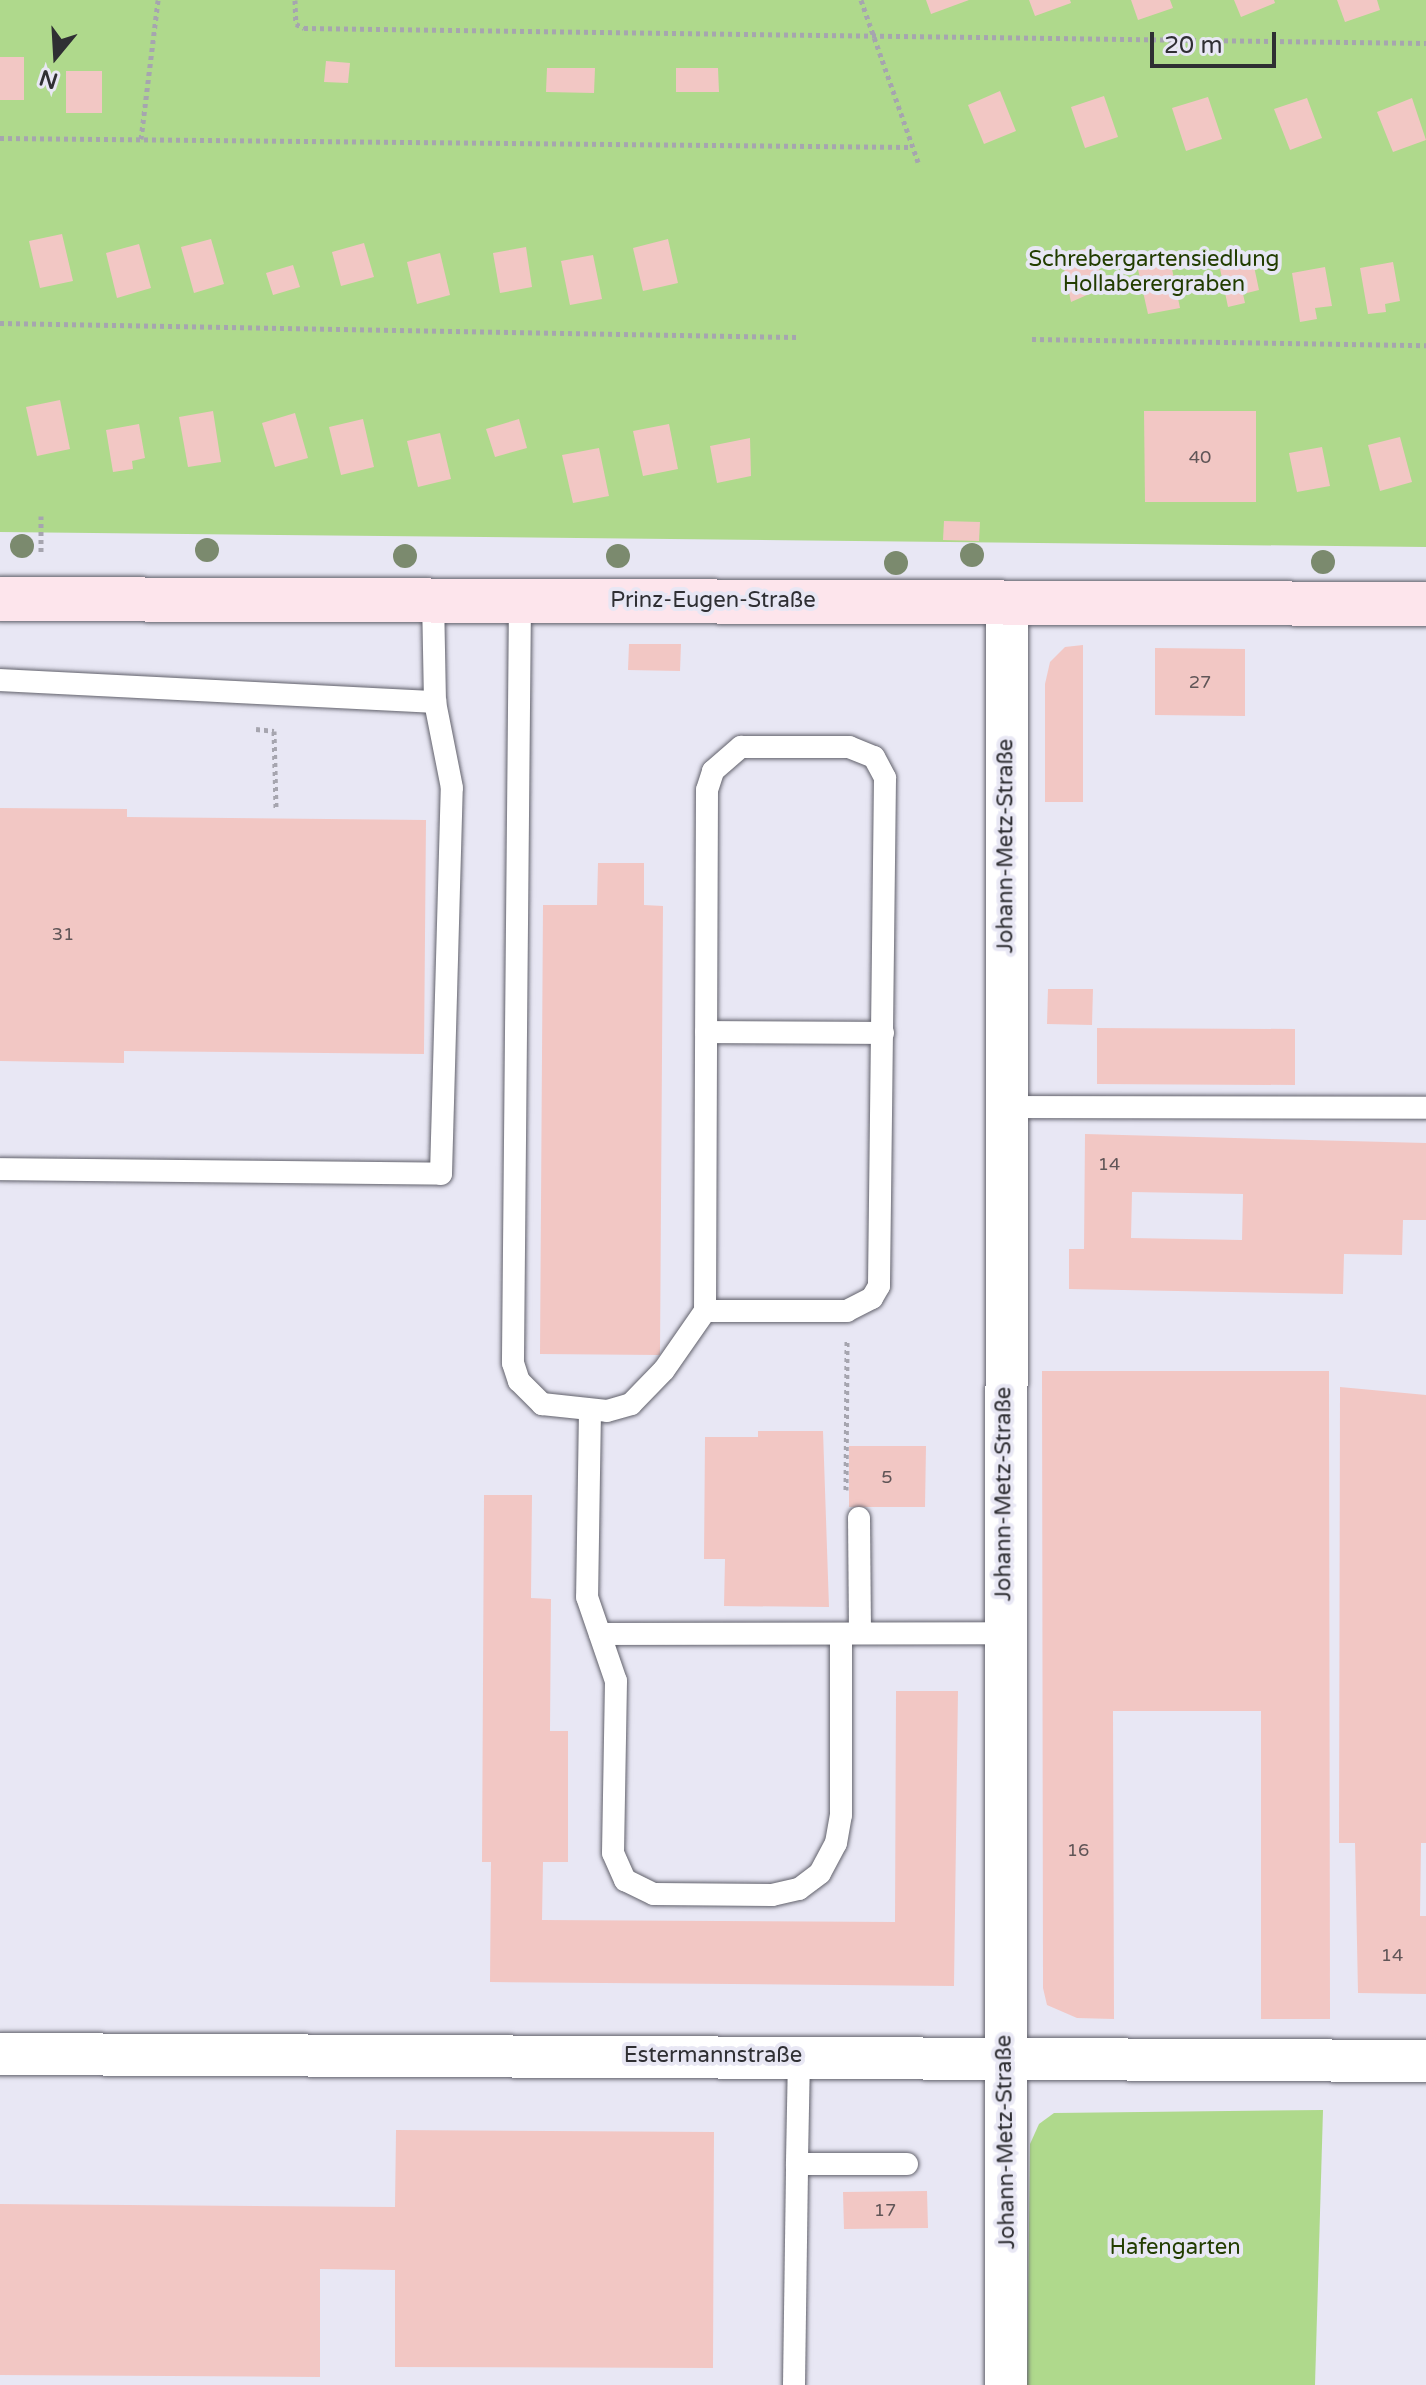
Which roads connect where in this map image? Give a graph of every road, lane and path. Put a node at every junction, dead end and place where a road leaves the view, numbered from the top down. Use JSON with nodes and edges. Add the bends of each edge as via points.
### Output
{"nodes":[{"id":1,"x":158,"y":0,"type":"edge"},
{"id":2,"x":295,"y":0,"type":"edge"},
{"id":3,"x":861,"y":0,"type":"edge"},
{"id":4,"x":873,"y":34,"type":"junction"},
{"id":5,"x":1426,"y":43,"type":"edge"},
{"id":6,"x":0,"y":138,"type":"edge"},
{"id":7,"x":141,"y":139,"type":"junction"},
{"id":8,"x":912,"y":147,"type":"junction"},
{"id":9,"x":918,"y":162,"type":"dead end"},
{"id":10,"x":0,"y":323,"type":"edge"},
{"id":11,"x":798,"y":337,"type":"dead end"},
{"id":12,"x":1032,"y":339,"type":"dead end"},
{"id":13,"x":1426,"y":345,"type":"edge"},
{"id":14,"x":41,"y":516,"type":"dead end"},
{"id":15,"x":41,"y":536,"type":"dead end"},
{"id":16,"x":0,"y":599,"type":"edge"},
{"id":17,"x":433,"y":600,"type":"junction"},
{"id":18,"x":520,"y":600,"type":"junction"},
{"id":19,"x":1007,"y":603,"type":"junction"},
{"id":20,"x":1426,"y":604,"type":"edge"},
{"id":21,"x":0,"y":680,"type":"edge"},
{"id":22,"x":435,"y":702,"type":"junction"},
{"id":23,"x":244,"y":728,"type":"dead end"},
{"id":24,"x":276,"y":809,"type":"dead end"},
{"id":25,"x":706,"y":1032,"type":"junction"},
{"id":26,"x":883,"y":1033,"type":"junction"},
{"id":27,"x":1005,"y":1107,"type":"junction"},
{"id":28,"x":1426,"y":1108,"type":"edge"},
{"id":29,"x":0,"y":1169,"type":"edge"},
{"id":30,"x":705,"y":1311,"type":"junction"},
{"id":31,"x":847,"y":1311,"type":"junction"},
{"id":32,"x":590,"y":1410,"type":"junction"},
{"id":33,"x":859,"y":1518,"type":"joint"},
{"id":34,"x":1004,"y":1633,"type":"junction"},
{"id":35,"x":600,"y":1634,"type":"junction"},
{"id":36,"x":850,"y":1634,"type":"junction"},
{"id":37,"x":0,"y":2054,"type":"edge"},
{"id":38,"x":799,"y":2056,"type":"junction"},
{"id":39,"x":1006,"y":2057,"type":"junction"},
{"id":40,"x":1426,"y":2061,"type":"edge"},
{"id":41,"x":797,"y":2164,"type":"junction"},
{"id":42,"x":907,"y":2164,"type":"dead end"},
{"id":43,"x":794,"y":2385,"type":"edge"},
{"id":44,"x":1006,"y":2385,"type":"edge"}],
"edges":[{"from":1,"to":7,"type":"path"},
{"from":2,"to":4,"type":"path","via":[[296,24],[304,28]]},
{"from":3,"to":4,"type":"path"},
{"from":4,"to":5,"type":"path"},
{"from":4,"to":8,"type":"path"},
{"from":6,"to":7,"type":"path"},
{"from":7,"to":8,"type":"path"},
{"from":8,"to":9,"type":"path"},
{"from":10,"to":11,"type":"path"},
{"from":12,"to":13,"type":"path"},
{"from":14,"to":15,"type":"path"},
{"from":16,"to":17,"type":"street","name":"Prinz-Eugen-Straße"},
{"from":17,"to":18,"type":"street","name":"Prinz-Eugen-Straße"},
{"from":17,"to":22,"type":"lane"},
{"from":18,"to":19,"type":"street","name":"Prinz-Eugen-Straße"},
{"from":18,"to":32,"type":"lane","via":[[513,1363],[519,1381],[542,1404]]},
{"from":19,"to":20,"type":"street","name":"Prinz-Eugen-Straße"},
{"from":19,"to":27,"type":"street","name":"Johann-Metz-Straße"},
{"from":21,"to":22,"type":"lane"},
{"from":22,"to":29,"type":"lane","via":[[452,788],[441,1174]]},
{"from":23,"to":24,"type":"path","via":[[274,731]]},
{"from":25,"to":26,"type":"lane"},
{"from":25,"to":26,"type":"lane","via":[[707,790],[723,756],[763,744],[849,747],[882,766]]},
{"from":25,"to":30,"type":"lane"},
{"from":26,"to":31,"type":"lane","via":[[883,1271],[872,1298]]},
{"from":27,"to":28,"type":"lane"},
{"from":27,"to":34,"type":"street","name":"Johann-Metz-Straße"},
{"from":30,"to":31,"type":"lane"},
{"from":30,"to":32,"type":"lane","via":[[639,1398],[620,1408]]},
{"from":31,"to":33,"type":"path","via":[[846,1514]]},
{"from":32,"to":35,"type":"lane","via":[[587,1597]]},
{"from":33,"to":36,"type":"lane"},
{"from":34,"to":36,"type":"lane"},
{"from":34,"to":39,"type":"street","name":"Johann-Metz-Straße"},
{"from":35,"to":36,"type":"lane"},
{"from":35,"to":36,"type":"lane","via":[[616,1681],[613,1853],[619,1872],[634,1887],[654,1894],[742,1895],[799,1889],[832,1855],[841,1815]]},
{"from":37,"to":38,"type":"street","name":"Estermannstraße"},
{"from":38,"to":39,"type":"street","name":"Estermannstraße"},
{"from":38,"to":41,"type":"lane"},
{"from":39,"to":40,"type":"street","name":"Estermannstraße"},
{"from":39,"to":44,"type":"street","name":"Johann-Metz-Straße"},
{"from":41,"to":42,"type":"lane"},
{"from":41,"to":43,"type":"lane"}]}
